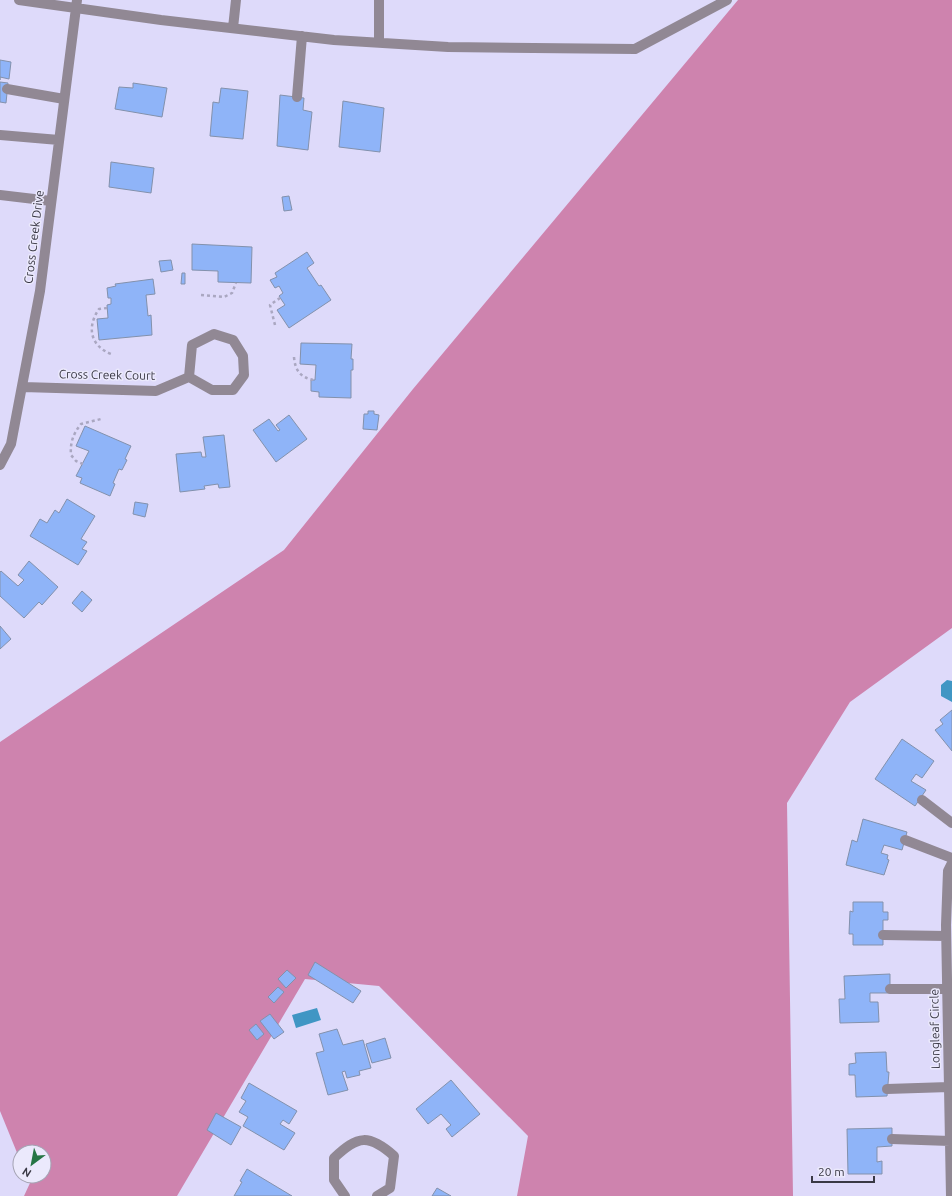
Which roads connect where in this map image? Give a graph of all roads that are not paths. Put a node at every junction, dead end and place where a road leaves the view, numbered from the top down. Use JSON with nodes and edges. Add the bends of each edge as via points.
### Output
{"nodes":[{"id":1,"x":19,"y":0,"type":"edge"},
{"id":2,"x":236,"y":0,"type":"edge"},
{"id":3,"x":379,"y":0,"type":"edge"},
{"id":4,"x":727,"y":0,"type":"edge"},
{"id":5,"x":77,"y":4,"type":"edge"},
{"id":6,"x":233,"y":28,"type":"junction"},
{"id":7,"x":302,"y":36,"type":"junction"},
{"id":8,"x":379,"y":42,"type":"junction"},
{"id":9,"x":8,"y":89,"type":"dead end"},
{"id":10,"x":297,"y":97,"type":"dead end"},
{"id":11,"x":64,"y":99,"type":"junction"},
{"id":12,"x":0,"y":134,"type":"edge"},
{"id":13,"x":59,"y":140,"type":"junction"},
{"id":14,"x":0,"y":195,"type":"edge"},
{"id":15,"x":51,"y":201,"type":"junction"},
{"id":16,"x":189,"y":378,"type":"junction"},
{"id":17,"x":23,"y":387,"type":"junction"},
{"id":18,"x":0,"y":465,"type":"edge"},
{"id":19,"x":922,"y":800,"type":"dead end"},
{"id":20,"x":952,"y":823,"type":"edge"},
{"id":21,"x":905,"y":840,"type":"dead end"},
{"id":22,"x":952,"y":858,"type":"edge"},
{"id":23,"x":952,"y":863,"type":"edge"},
{"id":24,"x":883,"y":935,"type":"dead end"},
{"id":25,"x":946,"y":936,"type":"junction"},
{"id":26,"x":949,"y":968,"type":"edge"},
{"id":27,"x":890,"y":988,"type":"dead end"},
{"id":28,"x":947,"y":989,"type":"junction"},
{"id":29,"x":950,"y":1022,"type":"edge"},
{"id":30,"x":949,"y":1086,"type":"junction"},
{"id":31,"x":887,"y":1089,"type":"dead end"},
{"id":32,"x":950,"y":1100,"type":"edge"},
{"id":33,"x":892,"y":1139,"type":"dead end"},
{"id":34,"x":950,"y":1141,"type":"junction"},
{"id":35,"x":345,"y":1196,"type":"edge"},
{"id":36,"x":377,"y":1196,"type":"edge"},
{"id":37,"x":951,"y":1196,"type":"edge"}],
"edges":[{"from":1,"to":5,"type":"street"},
{"from":2,"to":6,"type":"street"},
{"from":3,"to":8,"type":"street"},
{"from":4,"to":8,"type":"street","via":[[635,49],[448,47]]},
{"from":5,"to":6,"type":"street"},
{"from":5,"to":11,"type":"street","name":"Cross Creek Drive"},
{"from":6,"to":7,"type":"street"},
{"from":7,"to":8,"type":"street"},
{"from":7,"to":10,"type":"street"},
{"from":9,"to":11,"type":"street"},
{"from":11,"to":13,"type":"street","name":"Cross Creek Drive"},
{"from":12,"to":13,"type":"street"},
{"from":13,"to":15,"type":"street","name":"Cross Creek Drive"},
{"from":14,"to":15,"type":"street"},
{"from":15,"to":17,"type":"street","name":"Cross Creek Drive","via":[[40,291]]},
{"from":16,"to":16,"type":"street","via":[[212,390],[233,390],[244,375],[243,356],[232,340],[214,334],[192,345]]},
{"from":16,"to":17,"type":"street","name":"Cross Creek Court","via":[[156,391]]},
{"from":17,"to":18,"type":"street","name":"Cross Creek Drive","via":[[11,444]]},
{"from":19,"to":20,"type":"street"},
{"from":21,"to":22,"type":"street"},
{"from":23,"to":25,"type":"street","name":"Longleaf Circle","via":[[948,871]]},
{"from":24,"to":25,"type":"street"},
{"from":25,"to":26,"type":"street","name":"Longleaf Circle"},
{"from":26,"to":28,"type":"street","name":"Longleaf Circle"},
{"from":27,"to":28,"type":"street"},
{"from":28,"to":29,"type":"street","name":"Longleaf Circle"},
{"from":29,"to":30,"type":"street","name":"Longleaf Circle"},
{"from":30,"to":31,"type":"street"},
{"from":30,"to":32,"type":"street","name":"Longleaf Circle"},
{"from":32,"to":34,"type":"street","name":"Longleaf Circle"},
{"from":33,"to":34,"type":"street"},
{"from":34,"to":37,"type":"street","name":"Longleaf Circle"},
{"from":35,"to":36,"type":"street","via":[[334,1180],[334,1158],[348,1145],[364,1140],[380,1144],[394,1156],[390,1188]]}]}
